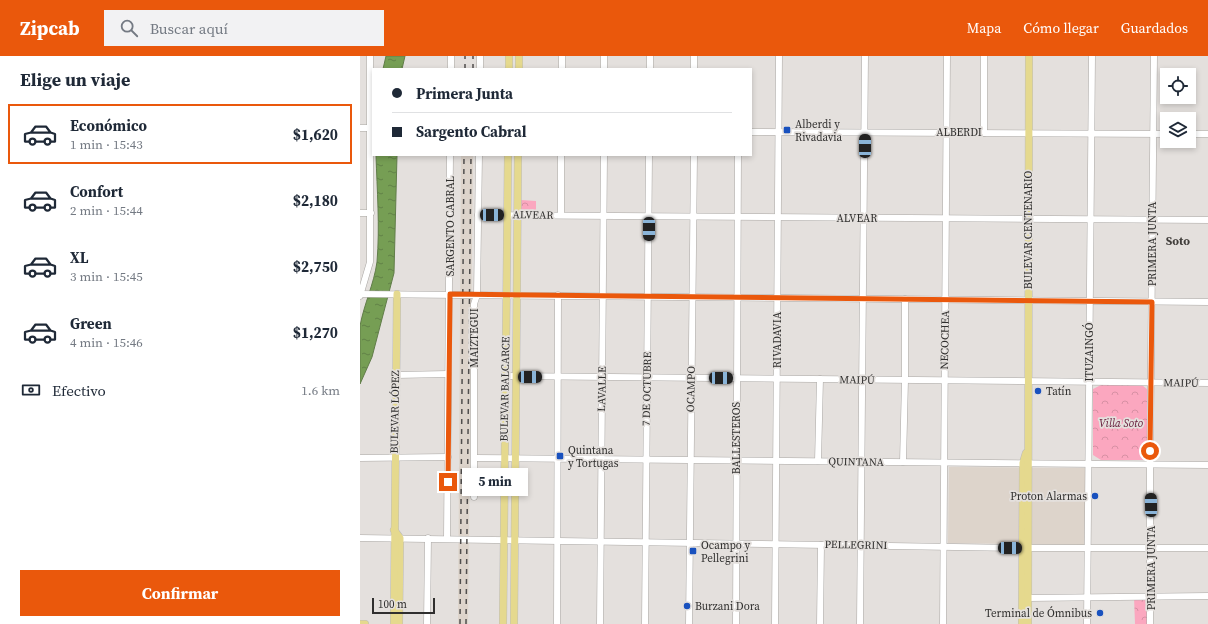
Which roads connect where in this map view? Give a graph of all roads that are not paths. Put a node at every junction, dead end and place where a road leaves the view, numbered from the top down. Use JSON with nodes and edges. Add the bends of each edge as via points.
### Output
{"nodes":[{"id":1,"x":370,"y":56,"type":"edge"},
{"id":2,"x":451,"y":56,"type":"edge"},
{"id":3,"x":480,"y":56,"type":"edge"},
{"id":4,"x":509,"y":56,"type":"edge"},
{"id":5,"x":519,"y":56,"type":"edge"},
{"id":6,"x":562,"y":56,"type":"edge"},
{"id":7,"x":604,"y":56,"type":"edge"},
{"id":8,"x":650,"y":56,"type":"edge"},
{"id":9,"x":694,"y":56,"type":"edge"},
{"id":10,"x":779,"y":56,"type":"edge"},
{"id":11,"x":865,"y":56,"type":"edge"},
{"id":12,"x":947,"y":56,"type":"edge"},
{"id":13,"x":984,"y":56,"type":"edge"},
{"id":14,"x":1030,"y":56,"type":"edge"},
{"id":15,"x":1092,"y":56,"type":"edge"},
{"id":16,"x":1154,"y":56,"type":"edge"},
{"id":17,"x":451,"y":68,"type":"edge"},
{"id":18,"x":480,"y":68,"type":"edge"},
{"id":19,"x":509,"y":68,"type":"edge"},
{"id":20,"x":519,"y":68,"type":"edge"},
{"id":21,"x":562,"y":68,"type":"edge"},
{"id":22,"x":604,"y":68,"type":"edge"},
{"id":23,"x":650,"y":68,"type":"edge"},
{"id":24,"x":694,"y":68,"type":"edge"},
{"id":25,"x":360,"y":128,"type":"edge"},
{"id":26,"x":371,"y":128,"type":"junction"},
{"id":27,"x":752,"y":132,"type":"edge"},
{"id":28,"x":779,"y":132,"type":"junction"},
{"id":29,"x":865,"y":132,"type":"junction"},
{"id":30,"x":947,"y":132,"type":"junction"},
{"id":31,"x":984,"y":132,"type":"junction"},
{"id":32,"x":1029,"y":133,"type":"junction"},
{"id":33,"x":1091,"y":133,"type":"junction"},
{"id":34,"x":1153,"y":134,"type":"junction"},
{"id":35,"x":1160,"y":134,"type":"edge"},
{"id":36,"x":1196,"y":134,"type":"edge"},
{"id":37,"x":1208,"y":134,"type":"edge"},
{"id":38,"x":450,"y":156,"type":"edge"},
{"id":39,"x":479,"y":156,"type":"edge"},
{"id":40,"x":508,"y":156,"type":"edge"},
{"id":41,"x":518,"y":156,"type":"edge"},
{"id":42,"x":561,"y":156,"type":"edge"},
{"id":43,"x":604,"y":156,"type":"edge"},
{"id":44,"x":649,"y":156,"type":"edge"},
{"id":45,"x":694,"y":156,"type":"edge"},
{"id":46,"x":738,"y":156,"type":"edge"},
{"id":47,"x":360,"y":213,"type":"edge"},
{"id":48,"x":371,"y":213,"type":"junction"},
{"id":49,"x":478,"y":215,"type":"junction"},
{"id":50,"x":506,"y":215,"type":"junction"},
{"id":51,"x":518,"y":215,"type":"junction"},
{"id":52,"x":561,"y":216,"type":"junction"},
{"id":53,"x":603,"y":216,"type":"junction"},
{"id":54,"x":649,"y":216,"type":"junction"},
{"id":55,"x":693,"y":216,"type":"junction"},
{"id":56,"x":737,"y":217,"type":"junction"},
{"id":57,"x":778,"y":217,"type":"junction"},
{"id":58,"x":864,"y":218,"type":"junction"},
{"id":59,"x":945,"y":218,"type":"junction"},
{"id":60,"x":1028,"y":219,"type":"junction"},
{"id":61,"x":1090,"y":219,"type":"junction"},
{"id":62,"x":1152,"y":220,"type":"junction"},
{"id":63,"x":1208,"y":220,"type":"edge"},
{"id":64,"x":362,"y":294,"type":"edge"},
{"id":65,"x":394,"y":294,"type":"junction"},
{"id":66,"x":450,"y":294,"type":"junction"},
{"id":67,"x":478,"y":295,"type":"junction"},
{"id":68,"x":506,"y":295,"type":"junction"},
{"id":69,"x":517,"y":295,"type":"junction"},
{"id":70,"x":558,"y":295,"type":"junction"},
{"id":71,"x":603,"y":296,"type":"junction"},
{"id":72,"x":649,"y":296,"type":"junction"},
{"id":73,"x":693,"y":297,"type":"junction"},
{"id":74,"x":737,"y":297,"type":"junction"},
{"id":75,"x":777,"y":298,"type":"junction"},
{"id":76,"x":864,"y":299,"type":"junction"},
{"id":77,"x":905,"y":299,"type":"junction"},
{"id":78,"x":946,"y":300,"type":"junction"},
{"id":79,"x":1028,"y":300,"type":"junction"},
{"id":80,"x":1090,"y":301,"type":"junction"},
{"id":81,"x":1152,"y":302,"type":"junction"},
{"id":82,"x":1208,"y":302,"type":"edge"},
{"id":83,"x":396,"y":374,"type":"junction"},
{"id":84,"x":448,"y":374,"type":"junction"},
{"id":85,"x":506,"y":376,"type":"junction"},
{"id":86,"x":516,"y":376,"type":"junction"},
{"id":87,"x":557,"y":377,"type":"junction"},
{"id":88,"x":602,"y":377,"type":"junction"},
{"id":89,"x":647,"y":378,"type":"junction"},
{"id":90,"x":691,"y":378,"type":"junction"},
{"id":91,"x":736,"y":379,"type":"junction"},
{"id":92,"x":777,"y":379,"type":"junction"},
{"id":93,"x":820,"y":379,"type":"junction"},
{"id":94,"x":863,"y":380,"type":"junction"},
{"id":95,"x":905,"y":380,"type":"junction"},
{"id":96,"x":944,"y":381,"type":"junction"},
{"id":97,"x":1027,"y":381,"type":"junction"},
{"id":98,"x":1089,"y":382,"type":"junction"},
{"id":99,"x":1150,"y":383,"type":"junction"},
{"id":100,"x":1208,"y":383,"type":"edge"},
{"id":101,"x":448,"y":457,"type":"junction"},
{"id":102,"x":360,"y":458,"type":"edge"},
{"id":103,"x":395,"y":458,"type":"junction"},
{"id":104,"x":475,"y":458,"type":"junction"},
{"id":105,"x":505,"y":458,"type":"junction"},
{"id":106,"x":516,"y":459,"type":"junction"},
{"id":107,"x":557,"y":459,"type":"junction"},
{"id":108,"x":601,"y":459,"type":"junction"},
{"id":109,"x":646,"y":460,"type":"junction"},
{"id":110,"x":690,"y":460,"type":"junction"},
{"id":111,"x":736,"y":461,"type":"junction"},
{"id":112,"x":776,"y":461,"type":"junction"},
{"id":113,"x":818,"y":461,"type":"junction"},
{"id":114,"x":862,"y":462,"type":"junction"},
{"id":115,"x":903,"y":462,"type":"junction"},
{"id":116,"x":943,"y":463,"type":"junction"},
{"id":117,"x":1026,"y":463,"type":"junction"},
{"id":118,"x":1088,"y":464,"type":"junction"},
{"id":119,"x":1150,"y":464,"type":"junction"},
{"id":120,"x":1208,"y":465,"type":"edge"},
{"id":121,"x":474,"y":497,"type":"dead end"},
{"id":122,"x":360,"y":538,"type":"edge"},
{"id":123,"x":397,"y":538,"type":"junction"},
{"id":124,"x":428,"y":538,"type":"junction"},
{"id":125,"x":447,"y":538,"type":"junction"},
{"id":126,"x":504,"y":540,"type":"junction"},
{"id":127,"x":515,"y":540,"type":"junction"},
{"id":128,"x":557,"y":540,"type":"junction"},
{"id":129,"x":600,"y":541,"type":"junction"},
{"id":130,"x":645,"y":542,"type":"junction"},
{"id":131,"x":690,"y":542,"type":"junction"},
{"id":132,"x":735,"y":543,"type":"junction"},
{"id":133,"x":776,"y":544,"type":"junction"},
{"id":134,"x":821,"y":545,"type":"junction"},
{"id":135,"x":861,"y":545,"type":"junction"},
{"id":136,"x":943,"y":546,"type":"junction"},
{"id":137,"x":1151,"y":546,"type":"junction"},
{"id":138,"x":1026,"y":548,"type":"junction"},
{"id":139,"x":1088,"y":548,"type":"junction"},
{"id":140,"x":1208,"y":548,"type":"edge"},
{"id":141,"x":1151,"y":596,"type":"junction"},
{"id":142,"x":1208,"y":596,"type":"edge"},
{"id":143,"x":1087,"y":597,"type":"junction"},
{"id":144,"x":1028,"y":598,"type":"junction"},
{"id":145,"x":360,"y":624,"type":"edge"},
{"id":146,"x":365,"y":624,"type":"edge"},
{"id":147,"x":394,"y":624,"type":"edge"},
{"id":148,"x":399,"y":624,"type":"edge"},
{"id":149,"x":427,"y":624,"type":"edge"},
{"id":150,"x":503,"y":624,"type":"edge"},
{"id":151,"x":514,"y":624,"type":"edge"},
{"id":152,"x":557,"y":624,"type":"edge"},
{"id":153,"x":600,"y":624,"type":"edge"},
{"id":154,"x":644,"y":624,"type":"edge"},
{"id":155,"x":689,"y":624,"type":"edge"},
{"id":156,"x":736,"y":624,"type":"edge"},
{"id":157,"x":775,"y":624,"type":"edge"},
{"id":158,"x":820,"y":624,"type":"edge"},
{"id":159,"x":860,"y":624,"type":"edge"},
{"id":160,"x":943,"y":624,"type":"edge"},
{"id":161,"x":1022,"y":624,"type":"edge"},
{"id":162,"x":1028,"y":624,"type":"edge"},
{"id":163,"x":1087,"y":624,"type":"edge"},
{"id":164,"x":1150,"y":624,"type":"edge"}],
"edges":[{"from":1,"to":26,"type":"street"},
{"from":2,"to":17,"type":"street"},
{"from":3,"to":18,"type":"street"},
{"from":4,"to":19,"type":"main road"},
{"from":5,"to":20,"type":"main road"},
{"from":6,"to":21,"type":"street"},
{"from":7,"to":22,"type":"street"},
{"from":8,"to":23,"type":"street"},
{"from":9,"to":24,"type":"street"},
{"from":10,"to":28,"type":"street","name":"RIVADAVIA"},
{"from":11,"to":29,"type":"street"},
{"from":12,"to":30,"type":"street","name":"NECOCHEA"},
{"from":13,"to":31,"type":"street"},
{"from":14,"to":32,"type":"main road","name":"BULEVAR CENTENARIO"},
{"from":15,"to":33,"type":"street","name":"ITUZAINGÓ"},
{"from":16,"to":34,"type":"street","name":"PRIMERA JUNTA"},
{"from":25,"to":26,"type":"street"},
{"from":26,"to":48,"type":"street"},
{"from":27,"to":28,"type":"street","name":"ALBERDI"},
{"from":28,"to":29,"type":"street","name":"ALBERDI"},
{"from":28,"to":57,"type":"street","name":"RIVADAVIA"},
{"from":29,"to":30,"type":"street","name":"ALBERDI"},
{"from":29,"to":58,"type":"street"},
{"from":30,"to":31,"type":"street","name":"ALBERDI"},
{"from":30,"to":59,"type":"street","name":"NECOCHEA"},
{"from":31,"to":32,"type":"street","name":"ALBERDI"},
{"from":32,"to":33,"type":"street","name":"ALBERDI"},
{"from":32,"to":60,"type":"main road","name":"BULEVAR CENTENARIO"},
{"from":33,"to":34,"type":"street","name":"ALBERDI"},
{"from":33,"to":61,"type":"street","name":"ITUZAINGÓ"},
{"from":34,"to":35,"type":"street","name":"ALBERDI"},
{"from":34,"to":62,"type":"street","name":"PRIMERA JUNTA"},
{"from":36,"to":37,"type":"street"},
{"from":38,"to":66,"type":"street","name":"SARGENTO CABRAL"},
{"from":39,"to":49,"type":"street","name":"MAIZTEGUI"},
{"from":40,"to":50,"type":"main road","name":"BULEVAR BALCARCE"},
{"from":41,"to":51,"type":"main road","name":"BULEVAR BALCARCE"},
{"from":42,"to":52,"type":"street"},
{"from":43,"to":53,"type":"street","name":"LAVALLE"},
{"from":44,"to":54,"type":"street","name":"7 DE OCTUBRE"},
{"from":45,"to":55,"type":"street","name":"OCAMPO"},
{"from":46,"to":56,"type":"street","name":"BALLESTEROS"},
{"from":47,"to":48,"type":"street"},
{"from":48,"to":64,"type":"street","via":[[370,262]]},
{"from":49,"to":50,"type":"street","name":"ALVEAR"},
{"from":49,"to":67,"type":"street","name":"MAIZTEGUI"},
{"from":50,"to":51,"type":"street","name":"ALVEAR"},
{"from":50,"to":68,"type":"main road","name":"BULEVAR BALCARCE"},
{"from":51,"to":52,"type":"street","name":"ALVEAR"},
{"from":51,"to":69,"type":"main road","name":"BULEVAR BALCARCE"},
{"from":52,"to":53,"type":"street","name":"ALVEAR"},
{"from":53,"to":54,"type":"street","name":"ALVEAR"},
{"from":53,"to":71,"type":"street","name":"LAVALLE"},
{"from":54,"to":55,"type":"street","name":"ALVEAR"},
{"from":54,"to":72,"type":"street","name":"7 DE OCTUBRE"},
{"from":55,"to":56,"type":"street","name":"ALVEAR"},
{"from":55,"to":73,"type":"street","name":"OCAMPO"},
{"from":56,"to":57,"type":"street","name":"ALVEAR"},
{"from":56,"to":74,"type":"street","name":"BALLESTEROS"},
{"from":57,"to":58,"type":"street","name":"ALVEAR"},
{"from":57,"to":75,"type":"street","name":"RIVADAVIA"},
{"from":58,"to":59,"type":"street","name":"ALVEAR"},
{"from":58,"to":76,"type":"street"},
{"from":59,"to":60,"type":"street","name":"ALVEAR"},
{"from":59,"to":78,"type":"street","name":"NECOCHEA"},
{"from":60,"to":61,"type":"street","name":"ALVEAR"},
{"from":60,"to":79,"type":"main road","name":"BULEVAR CENTENARIO"},
{"from":61,"to":62,"type":"street","name":"ALVEAR"},
{"from":61,"to":80,"type":"street","name":"ITUZAINGÓ"},
{"from":62,"to":63,"type":"street","name":"ALVEAR"},
{"from":62,"to":81,"type":"street","name":"PRIMERA JUNTA"},
{"from":64,"to":65,"type":"street"},
{"from":65,"to":66,"type":"street"},
{"from":65,"to":83,"type":"main road","name":"BULEVAR LÓPEZ"},
{"from":66,"to":67,"type":"street"},
{"from":66,"to":84,"type":"street","name":"SARGENTO CABRAL"},
{"from":67,"to":68,"type":"street"},
{"from":67,"to":104,"type":"street","name":"MAIZTEGUI","via":[[474,304]]},
{"from":68,"to":69,"type":"street"},
{"from":68,"to":85,"type":"main road","name":"BULEVAR BALCARCE"},
{"from":69,"to":70,"type":"street"},
{"from":69,"to":86,"type":"main road","name":"BULEVAR BALCARCE"},
{"from":70,"to":71,"type":"street"},
{"from":70,"to":87,"type":"street"},
{"from":71,"to":72,"type":"street"},
{"from":71,"to":88,"type":"street","name":"LAVALLE"},
{"from":72,"to":73,"type":"street"},
{"from":72,"to":89,"type":"street","name":"7 DE OCTUBRE"},
{"from":73,"to":74,"type":"street"},
{"from":73,"to":90,"type":"street","name":"OCAMPO"},
{"from":74,"to":75,"type":"street"},
{"from":74,"to":91,"type":"street","name":"BALLESTEROS"},
{"from":75,"to":76,"type":"street"},
{"from":75,"to":92,"type":"street","name":"RIVADAVIA"},
{"from":76,"to":77,"type":"street"},
{"from":76,"to":94,"type":"street"},
{"from":77,"to":78,"type":"street"},
{"from":77,"to":95,"type":"street"},
{"from":78,"to":79,"type":"street"},
{"from":78,"to":96,"type":"street","name":"NECOCHEA"},
{"from":79,"to":80,"type":"street"},
{"from":79,"to":97,"type":"main road","name":"BULEVAR CENTENARIO"},
{"from":80,"to":81,"type":"street"},
{"from":80,"to":98,"type":"street","name":"ITUZAINGÓ"},
{"from":81,"to":82,"type":"street"},
{"from":81,"to":99,"type":"street","name":"PRIMERA JUNTA"},
{"from":83,"to":84,"type":"street"},
{"from":83,"to":103,"type":"main road","name":"BULEVAR LÓPEZ"},
{"from":84,"to":101,"type":"street","name":"SARGENTO CABRAL"},
{"from":85,"to":86,"type":"street","name":"MAIPÚ"},
{"from":85,"to":105,"type":"main road","name":"BULEVAR BALCARCE"},
{"from":86,"to":87,"type":"street","name":"MAIPÚ"},
{"from":86,"to":106,"type":"main road","name":"BULEVAR BALCARCE"},
{"from":87,"to":88,"type":"street","name":"MAIPÚ"},
{"from":87,"to":107,"type":"street"},
{"from":88,"to":89,"type":"street","name":"MAIPÚ"},
{"from":88,"to":108,"type":"street","name":"LAVALLE"},
{"from":89,"to":90,"type":"street","name":"MAIPÚ"},
{"from":89,"to":109,"type":"street","name":"7 DE OCTUBRE"},
{"from":90,"to":91,"type":"street","name":"MAIPÚ"},
{"from":90,"to":110,"type":"street","name":"OCAMPO"},
{"from":91,"to":92,"type":"street","name":"MAIPÚ"},
{"from":91,"to":111,"type":"street","name":"BALLESTEROS"},
{"from":92,"to":93,"type":"street","name":"MAIPÚ"},
{"from":92,"to":112,"type":"street","name":"RIVADAVIA"},
{"from":93,"to":94,"type":"street","name":"MAIPÚ"},
{"from":93,"to":113,"type":"street"},
{"from":94,"to":95,"type":"street","name":"MAIPÚ"},
{"from":94,"to":114,"type":"street"},
{"from":95,"to":96,"type":"street","name":"MAIPÚ"},
{"from":95,"to":115,"type":"street"},
{"from":96,"to":97,"type":"street","name":"MAIPÚ"},
{"from":96,"to":116,"type":"street","name":"NECOCHEA"},
{"from":97,"to":98,"type":"street","name":"MAIPÚ"},
{"from":97,"to":117,"type":"main road","name":"BULEVAR CENTENARIO"},
{"from":98,"to":99,"type":"street","name":"MAIPÚ"},
{"from":98,"to":118,"type":"street","name":"ITUZAINGÓ"},
{"from":99,"to":100,"type":"street","name":"MAIPÚ"},
{"from":99,"to":119,"type":"street","name":"PRIMERA JUNTA"},
{"from":101,"to":103,"type":"street"},
{"from":101,"to":125,"type":"street","name":"SARGENTO CABRAL"},
{"from":102,"to":103,"type":"street"},
{"from":103,"to":123,"type":"main road","name":"BULEVAR LÓPEZ","via":[[394,530]]},
{"from":104,"to":105,"type":"street","name":"QUINTANA"},
{"from":104,"to":121,"type":"street","name":"MAIZTEGUI"},
{"from":105,"to":106,"type":"street","name":"QUINTANA"},
{"from":105,"to":126,"type":"main road","name":"BULEVAR BALCARCE"},
{"from":106,"to":107,"type":"street","name":"QUINTANA"},
{"from":106,"to":127,"type":"main road","name":"BULEVAR BALCARCE"},
{"from":107,"to":108,"type":"street","name":"QUINTANA"},
{"from":107,"to":128,"type":"street"},
{"from":108,"to":109,"type":"street","name":"QUINTANA"},
{"from":108,"to":129,"type":"street","name":"LAVALLE"},
{"from":109,"to":110,"type":"street","name":"QUINTANA"},
{"from":109,"to":130,"type":"street","name":"7 DE OCTUBRE"},
{"from":110,"to":111,"type":"street","name":"QUINTANA"},
{"from":110,"to":131,"type":"street","name":"OCAMPO"},
{"from":111,"to":112,"type":"street","name":"QUINTANA"},
{"from":111,"to":132,"type":"street","name":"BALLESTEROS"},
{"from":112,"to":113,"type":"street","name":"QUINTANA"},
{"from":112,"to":133,"type":"street","name":"RIVADAVIA"},
{"from":113,"to":114,"type":"street","name":"QUINTANA"},
{"from":114,"to":115,"type":"street","name":"QUINTANA"},
{"from":114,"to":135,"type":"street"},
{"from":115,"to":116,"type":"street","name":"QUINTANA"},
{"from":116,"to":117,"type":"street","name":"QUINTANA"},
{"from":116,"to":136,"type":"street","name":"NECOCHEA"},
{"from":117,"to":118,"type":"street","name":"QUINTANA"},
{"from":117,"to":138,"type":"main road","name":"BULEVAR CENTENARIO"},
{"from":118,"to":119,"type":"street","name":"QUINTANA"},
{"from":118,"to":139,"type":"street","name":"ITUZAINGÓ"},
{"from":119,"to":120,"type":"street","name":"QUINTANA"},
{"from":119,"to":137,"type":"street","name":"PRIMERA JUNTA"},
{"from":122,"to":123,"type":"street","name":"PELLEGRINI"},
{"from":123,"to":124,"type":"street","name":"PELLEGRINI"},
{"from":123,"to":147,"type":"main road"},
{"from":123,"to":148,"type":"main road"},
{"from":124,"to":125,"type":"street","name":"PELLEGRINI"},
{"from":124,"to":149,"type":"street"},
{"from":125,"to":126,"type":"street","name":"PELLEGRINI"},
{"from":126,"to":127,"type":"street","name":"PELLEGRINI"},
{"from":126,"to":150,"type":"main road","name":"BULEVAR BALCARCE"},
{"from":127,"to":128,"type":"street","name":"PELLEGRINI"},
{"from":127,"to":151,"type":"main road","name":"BULEVAR BALCARCE"},
{"from":128,"to":129,"type":"street","name":"PELLEGRINI"},
{"from":128,"to":152,"type":"street"},
{"from":129,"to":130,"type":"street","name":"PELLEGRINI"},
{"from":129,"to":153,"type":"street","name":"LAVALLE"},
{"from":130,"to":131,"type":"street","name":"PELLEGRINI"},
{"from":130,"to":154,"type":"street","name":"7 DE OCTUBRE"},
{"from":131,"to":132,"type":"street","name":"PELLEGRINI"},
{"from":131,"to":155,"type":"street","name":"OCAMPO"},
{"from":132,"to":133,"type":"street","name":"PELLEGRINI"},
{"from":132,"to":156,"type":"street","name":"BALLESTEROS"},
{"from":133,"to":134,"type":"street","name":"PELLEGRINI"},
{"from":133,"to":157,"type":"street","name":"RIVADAVIA"},
{"from":134,"to":135,"type":"street","name":"PELLEGRINI"},
{"from":134,"to":158,"type":"street"},
{"from":135,"to":136,"type":"street","name":"PELLEGRINI"},
{"from":135,"to":159,"type":"street"},
{"from":136,"to":138,"type":"street","name":"PELLEGRINI"},
{"from":136,"to":160,"type":"street","name":"NECOCHEA"},
{"from":137,"to":139,"type":"street","name":"PELLEGRINI"},
{"from":137,"to":140,"type":"street","name":"PELLEGRINI"},
{"from":137,"to":141,"type":"street","name":"PRIMERA JUNTA"},
{"from":138,"to":139,"type":"street","name":"PELLEGRINI"},
{"from":138,"to":144,"type":"main road","name":"BULEVAR CENTENARIO"},
{"from":138,"to":161,"type":"main road","name":"BULEVAR CENTENARIO"},
{"from":139,"to":143,"type":"street","name":"ITUZAINGÓ"},
{"from":141,"to":142,"type":"street"},
{"from":141,"to":143,"type":"street"},
{"from":141,"to":164,"type":"street","name":"PRIMERA JUNTA"},
{"from":143,"to":144,"type":"street"},
{"from":143,"to":163,"type":"street","name":"ITUZAINGÓ"},
{"from":144,"to":162,"type":"main road","name":"BULEVAR CENTENARIO"},
{"from":145,"to":146,"type":"main road"}]}
